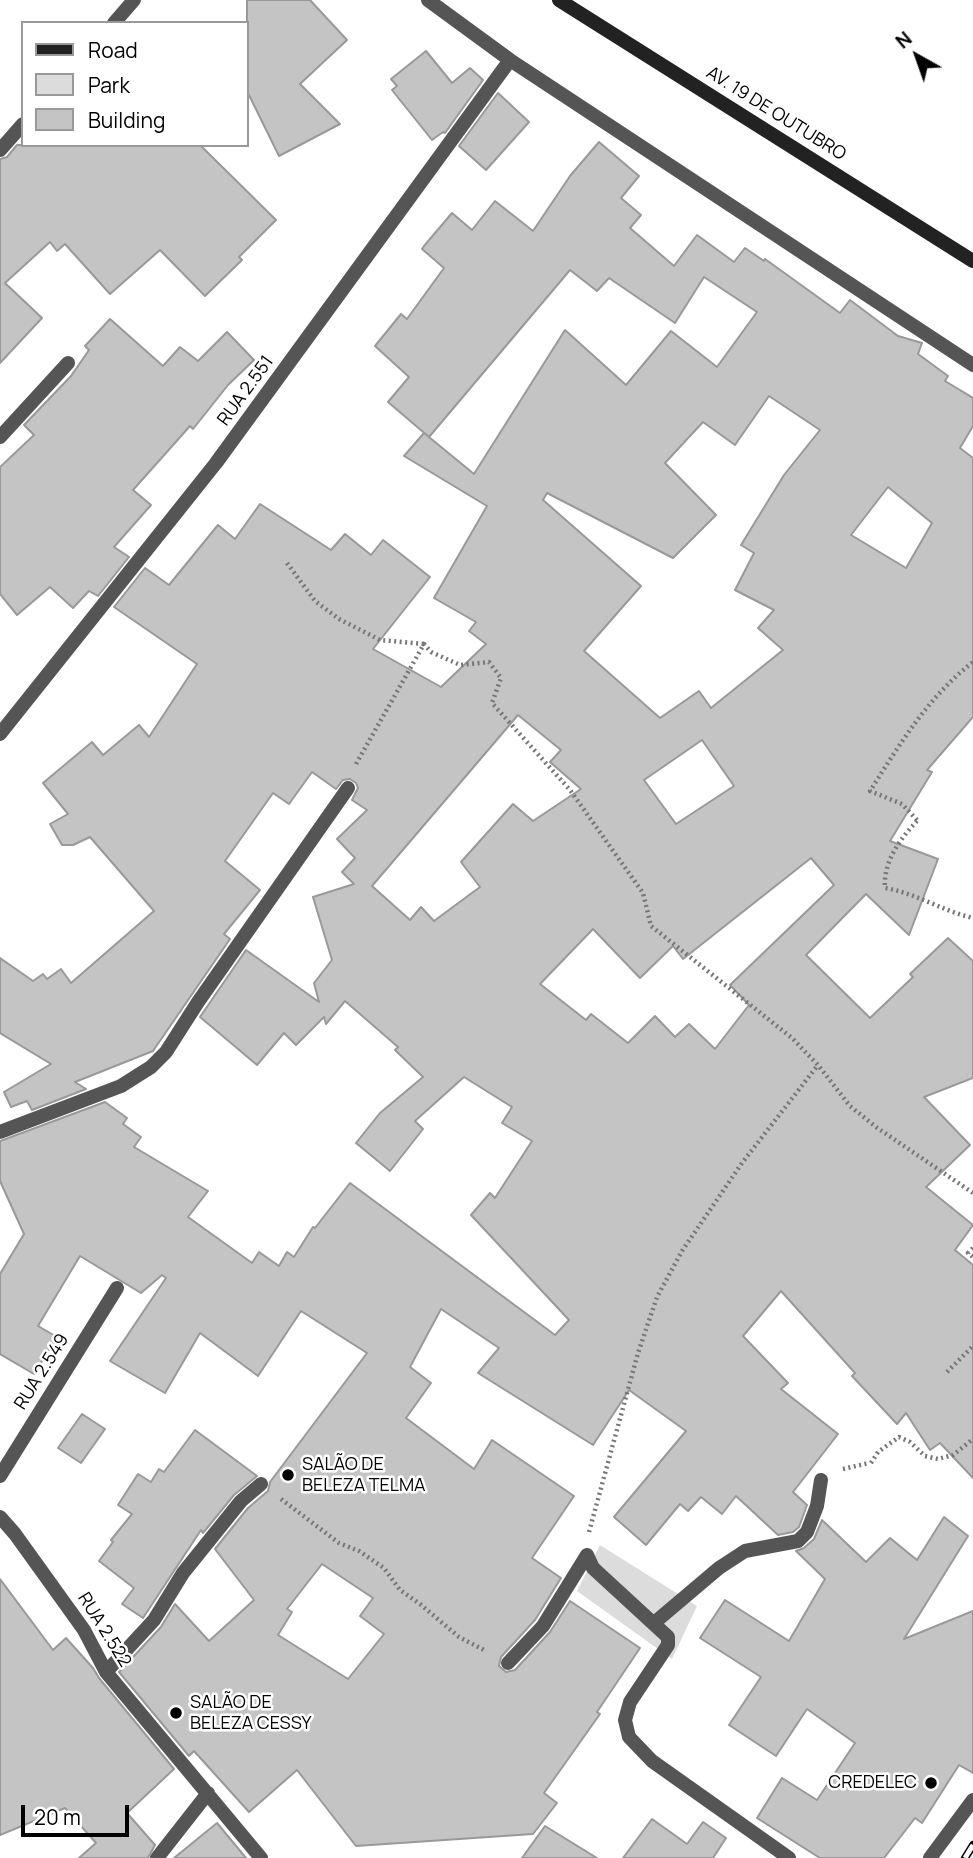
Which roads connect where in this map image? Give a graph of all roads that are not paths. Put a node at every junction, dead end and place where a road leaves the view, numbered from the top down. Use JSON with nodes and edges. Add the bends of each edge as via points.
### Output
{"nodes":[{"id":1,"x":134,"y":0,"type":"edge"},
{"id":2,"x":428,"y":0,"type":"edge"},
{"id":3,"x":559,"y":0,"type":"edge"},
{"id":4,"x":116,"y":21,"type":"edge"},
{"id":5,"x":510,"y":60,"type":"junction"},
{"id":6,"x":21,"y":126,"type":"edge"},
{"id":7,"x":0,"y":150,"type":"edge"},
{"id":8,"x":973,"y":261,"type":"edge"},
{"id":9,"x":68,"y":363,"type":"dead end"},
{"id":10,"x":973,"y":365,"type":"edge"},
{"id":11,"x":0,"y":437,"type":"edge"},
{"id":12,"x":0,"y":734,"type":"edge"},
{"id":13,"x":348,"y":788,"type":"road end"},
{"id":14,"x":0,"y":1132,"type":"edge"},
{"id":15,"x":117,"y":1288,"type":"dead end"},
{"id":16,"x":0,"y":1476,"type":"edge"},
{"id":17,"x":821,"y":1480,"type":"dead end"},
{"id":18,"x":261,"y":1484,"type":"road end"},
{"id":19,"x":0,"y":1517,"type":"edge"},
{"id":20,"x":654,"y":1623,"type":"junction"},
{"id":21,"x":508,"y":1663,"type":"road end"},
{"id":22,"x":106,"y":1672,"type":"junction"},
{"id":23,"x":208,"y":1793,"type":"junction"},
{"id":24,"x":973,"y":1800,"type":"edge"},
{"id":25,"x":157,"y":1858,"type":"edge"},
{"id":26,"x":261,"y":1858,"type":"edge"},
{"id":27,"x":789,"y":1858,"type":"edge"},
{"id":28,"x":930,"y":1858,"type":"edge"}],
"edges":[{"from":1,"to":4,"type":"street"},
{"from":2,"to":5,"type":"street"},
{"from":3,"to":8,"type":"street","name":"AV. 19 DE OUTUBRO"},
{"from":5,"to":10,"type":"street"},
{"from":5,"to":12,"type":"street","name":"RUA 2.551","via":[[216,463]]},
{"from":6,"to":7,"type":"street"},
{"from":9,"to":11,"type":"street"},
{"from":13,"to":14,"type":"street","via":[[166,1052],[151,1067],[121,1086]]},
{"from":15,"to":16,"type":"street","name":"RUA 2.549"},
{"from":17,"to":20,"type":"street","via":[[817,1506],[807,1532],[798,1541],[745,1550]]},
{"from":18,"to":22,"type":"street","via":[[233,1511],[183,1573],[154,1620]]},
{"from":19,"to":22,"type":"street","name":"RUA 2.522","via":[[84,1630]]},
{"from":20,"to":21,"type":"street","via":[[593,1569],[587,1555],[543,1626]]},
{"from":20,"to":27,"type":"street","via":[[668,1637],[668,1645],[630,1702],[625,1720],[628,1737],[669,1774]]},
{"from":22,"to":23,"type":"street","name":"RUA 2.522"},
{"from":23,"to":25,"type":"street"},
{"from":23,"to":26,"type":"street","name":"RUA 2.522"},
{"from":24,"to":28,"type":"street"}]}
